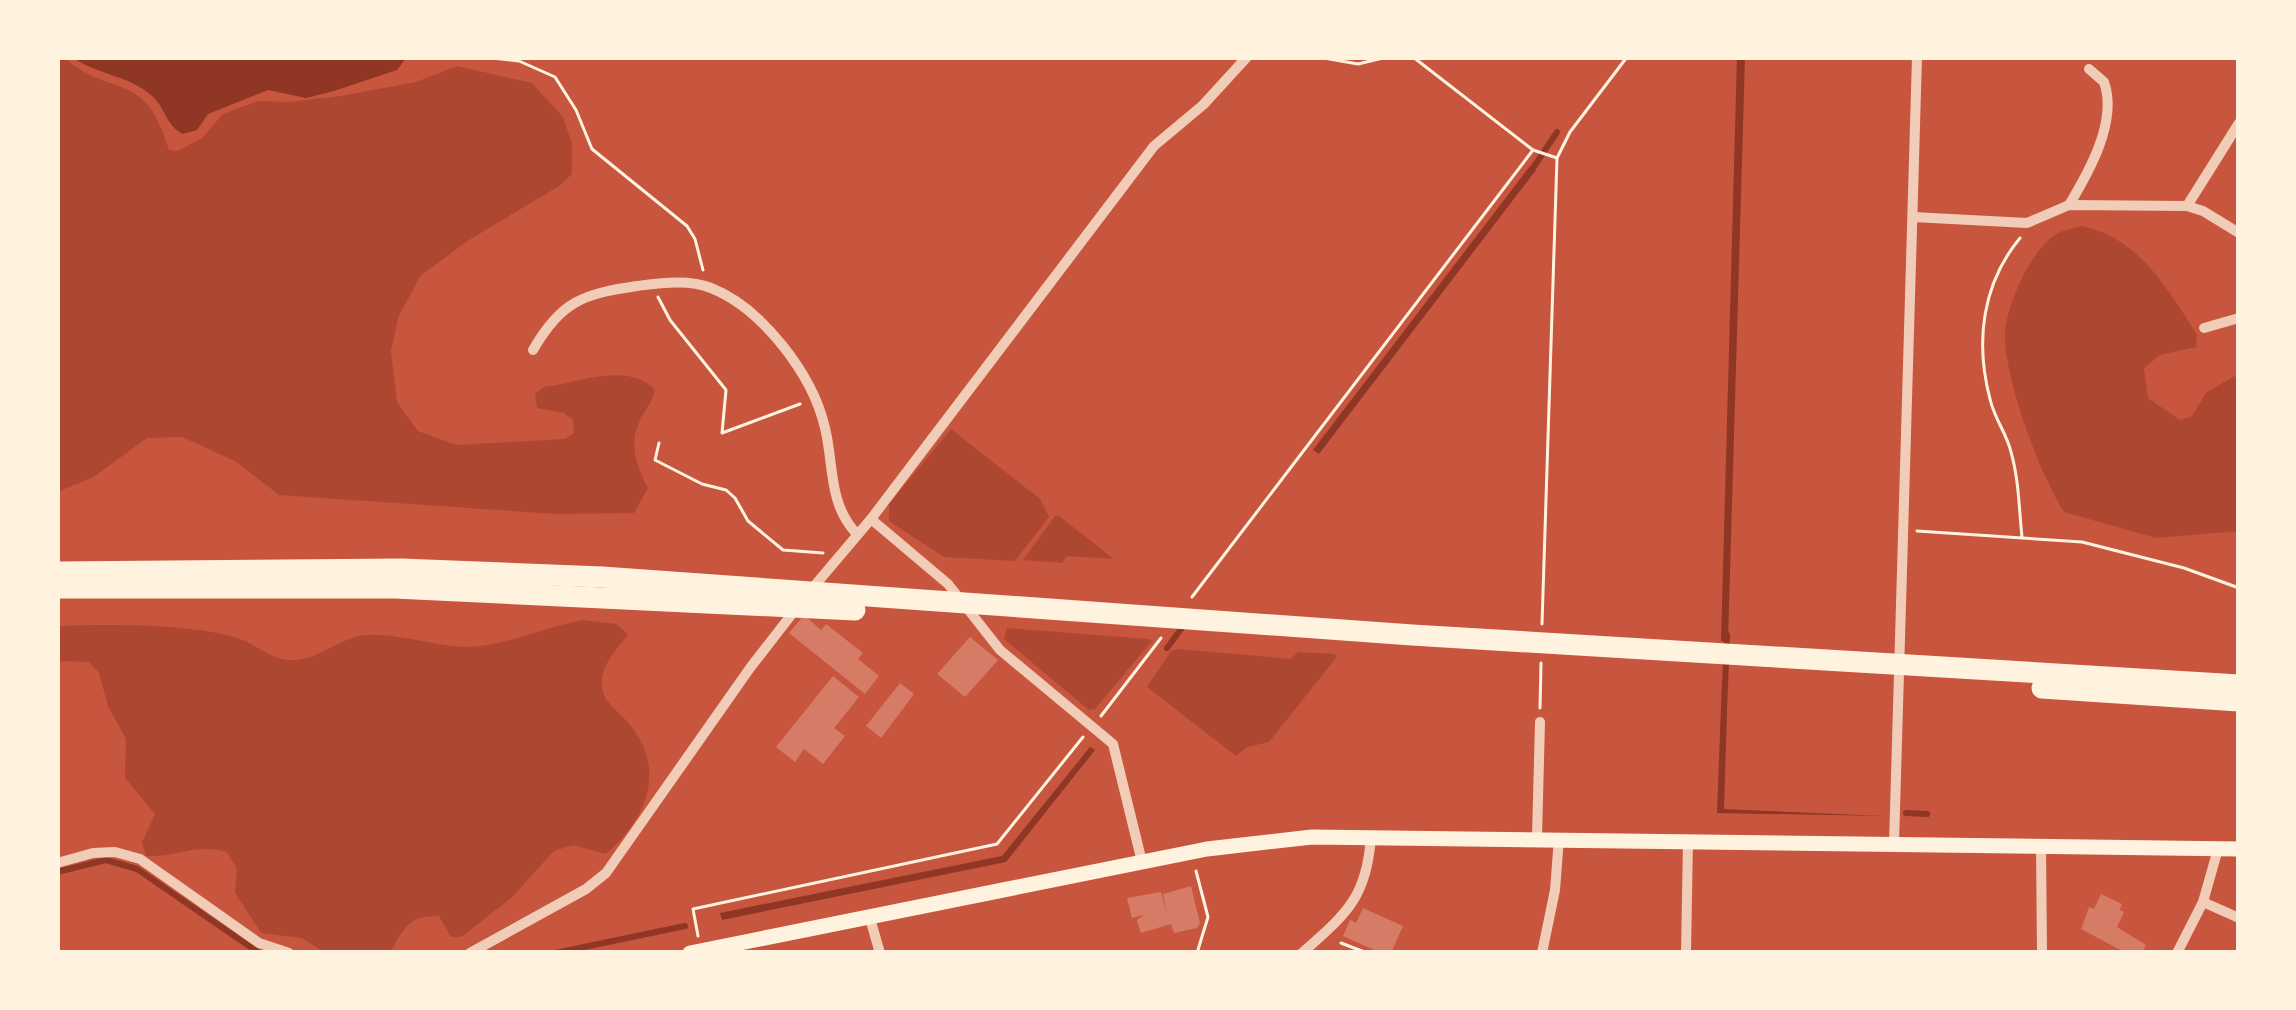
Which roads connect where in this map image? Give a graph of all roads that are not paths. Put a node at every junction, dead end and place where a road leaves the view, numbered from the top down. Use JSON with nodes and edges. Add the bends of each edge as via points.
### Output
{"nodes":[{"id":1,"x":1247,"y":57,"type":"edge"},
{"id":2,"x":1917,"y":57,"type":"edge"},
{"id":3,"x":2089,"y":69,"type":"dead end"},
{"id":4,"x":2239,"y":123,"type":"edge"},
{"id":5,"x":2069,"y":205,"type":"junction"},
{"id":6,"x":2187,"y":206,"type":"junction"},
{"id":7,"x":1913,"y":217,"type":"junction"},
{"id":8,"x":2239,"y":233,"type":"edge"},
{"id":9,"x":2239,"y":318,"type":"edge"},
{"id":10,"x":2204,"y":328,"type":"dead end"},
{"id":11,"x":532,"y":350,"type":"dead end"},
{"id":12,"x":871,"y":519,"type":"junction"},
{"id":13,"x":856,"y":532,"type":"junction"},
{"id":14,"x":57,"y":572,"type":"edge"},
{"id":15,"x":57,"y":588,"type":"edge"},
{"id":16,"x":783,"y":597,"type":"junction"},
{"id":17,"x":2239,"y":671,"type":"edge"},
{"id":18,"x":1997,"y":676,"type":"junction"},
{"id":19,"x":2239,"y":685,"type":"edge"},
{"id":20,"x":2101,"y":692,"type":"junction"},
{"id":21,"x":2239,"y":701,"type":"edge"},
{"id":22,"x":2239,"y":714,"type":"edge"},
{"id":23,"x":1540,"y":722,"type":"road end"},
{"id":24,"x":1372,"y":836,"type":"junction"},
{"id":25,"x":1537,"y":837,"type":"junction"},
{"id":26,"x":1559,"y":838,"type":"junction"},
{"id":27,"x":1688,"y":840,"type":"junction"},
{"id":28,"x":1894,"y":844,"type":"junction"},
{"id":29,"x":2042,"y":846,"type":"junction"},
{"id":30,"x":2218,"y":849,"type":"junction"},
{"id":31,"x":2239,"y":849,"type":"edge"},
{"id":32,"x":1142,"y":862,"type":"junction"},
{"id":33,"x":57,"y":863,"type":"edge"},
{"id":34,"x":2203,"y":902,"type":"junction"},
{"id":35,"x":869,"y":915,"type":"junction"},
{"id":36,"x":2239,"y":918,"type":"edge"},
{"id":37,"x":289,"y":953,"type":"edge"},
{"id":38,"x":470,"y":953,"type":"edge"},
{"id":39,"x":690,"y":953,"type":"edge"},
{"id":40,"x":880,"y":953,"type":"edge"},
{"id":41,"x":1302,"y":953,"type":"edge"},
{"id":42,"x":1542,"y":953,"type":"edge"},
{"id":43,"x":1686,"y":953,"type":"edge"},
{"id":44,"x":2042,"y":953,"type":"edge"},
{"id":45,"x":2177,"y":953,"type":"edge"}],
"edges":[{"from":1,"to":12,"type":"street","via":[[1154,146]]},
{"from":2,"to":7,"type":"street"},
{"from":3,"to":5,"type":"street","via":[[2104,82],[2109,112]]},
{"from":4,"to":6,"type":"street"},
{"from":5,"to":6,"type":"street"},
{"from":5,"to":7,"type":"street","via":[[2027,223]]},
{"from":6,"to":8,"type":"street"},
{"from":7,"to":28,"type":"street"},
{"from":9,"to":10,"type":"street"},
{"from":11,"to":13,"type":"street","via":[[578,298],[653,284],[708,286],[750,314],[801,368],[826,430],[840,511]]},
{"from":12,"to":13,"type":"street"},
{"from":12,"to":32,"type":"street","via":[[926,562],[1000,650],[1113,744]]},
{"from":13,"to":38,"type":"street","via":[[606,872]]},
{"from":14,"to":16,"type":"highway","via":[[400,569],[602,577]]},
{"from":15,"to":16,"type":"highway"},
{"from":16,"to":18,"type":"highway"},
{"from":17,"to":18,"type":"highway"},
{"from":18,"to":19,"type":"highway"},
{"from":18,"to":20,"type":"highway"},
{"from":20,"to":21,"type":"highway"},
{"from":20,"to":22,"type":"highway"},
{"from":23,"to":25,"type":"street"},
{"from":24,"to":25,"type":"main road"},
{"from":24,"to":32,"type":"main road","via":[[1257,842]]},
{"from":24,"to":41,"type":"street","via":[[1362,890]]},
{"from":25,"to":26,"type":"main road"},
{"from":26,"to":27,"type":"main road"},
{"from":26,"to":42,"type":"street"},
{"from":27,"to":28,"type":"main road"},
{"from":27,"to":43,"type":"street"},
{"from":28,"to":29,"type":"main road"},
{"from":29,"to":30,"type":"main road"},
{"from":29,"to":44,"type":"street"},
{"from":30,"to":31,"type":"main road"},
{"from":30,"to":34,"type":"street"},
{"from":32,"to":35,"type":"main road"},
{"from":33,"to":37,"type":"street","via":[[115,852],[140,860],[259,943]]},
{"from":34,"to":36,"type":"street"},
{"from":34,"to":45,"type":"street"},
{"from":35,"to":39,"type":"main road"},
{"from":35,"to":40,"type":"street"}]}
